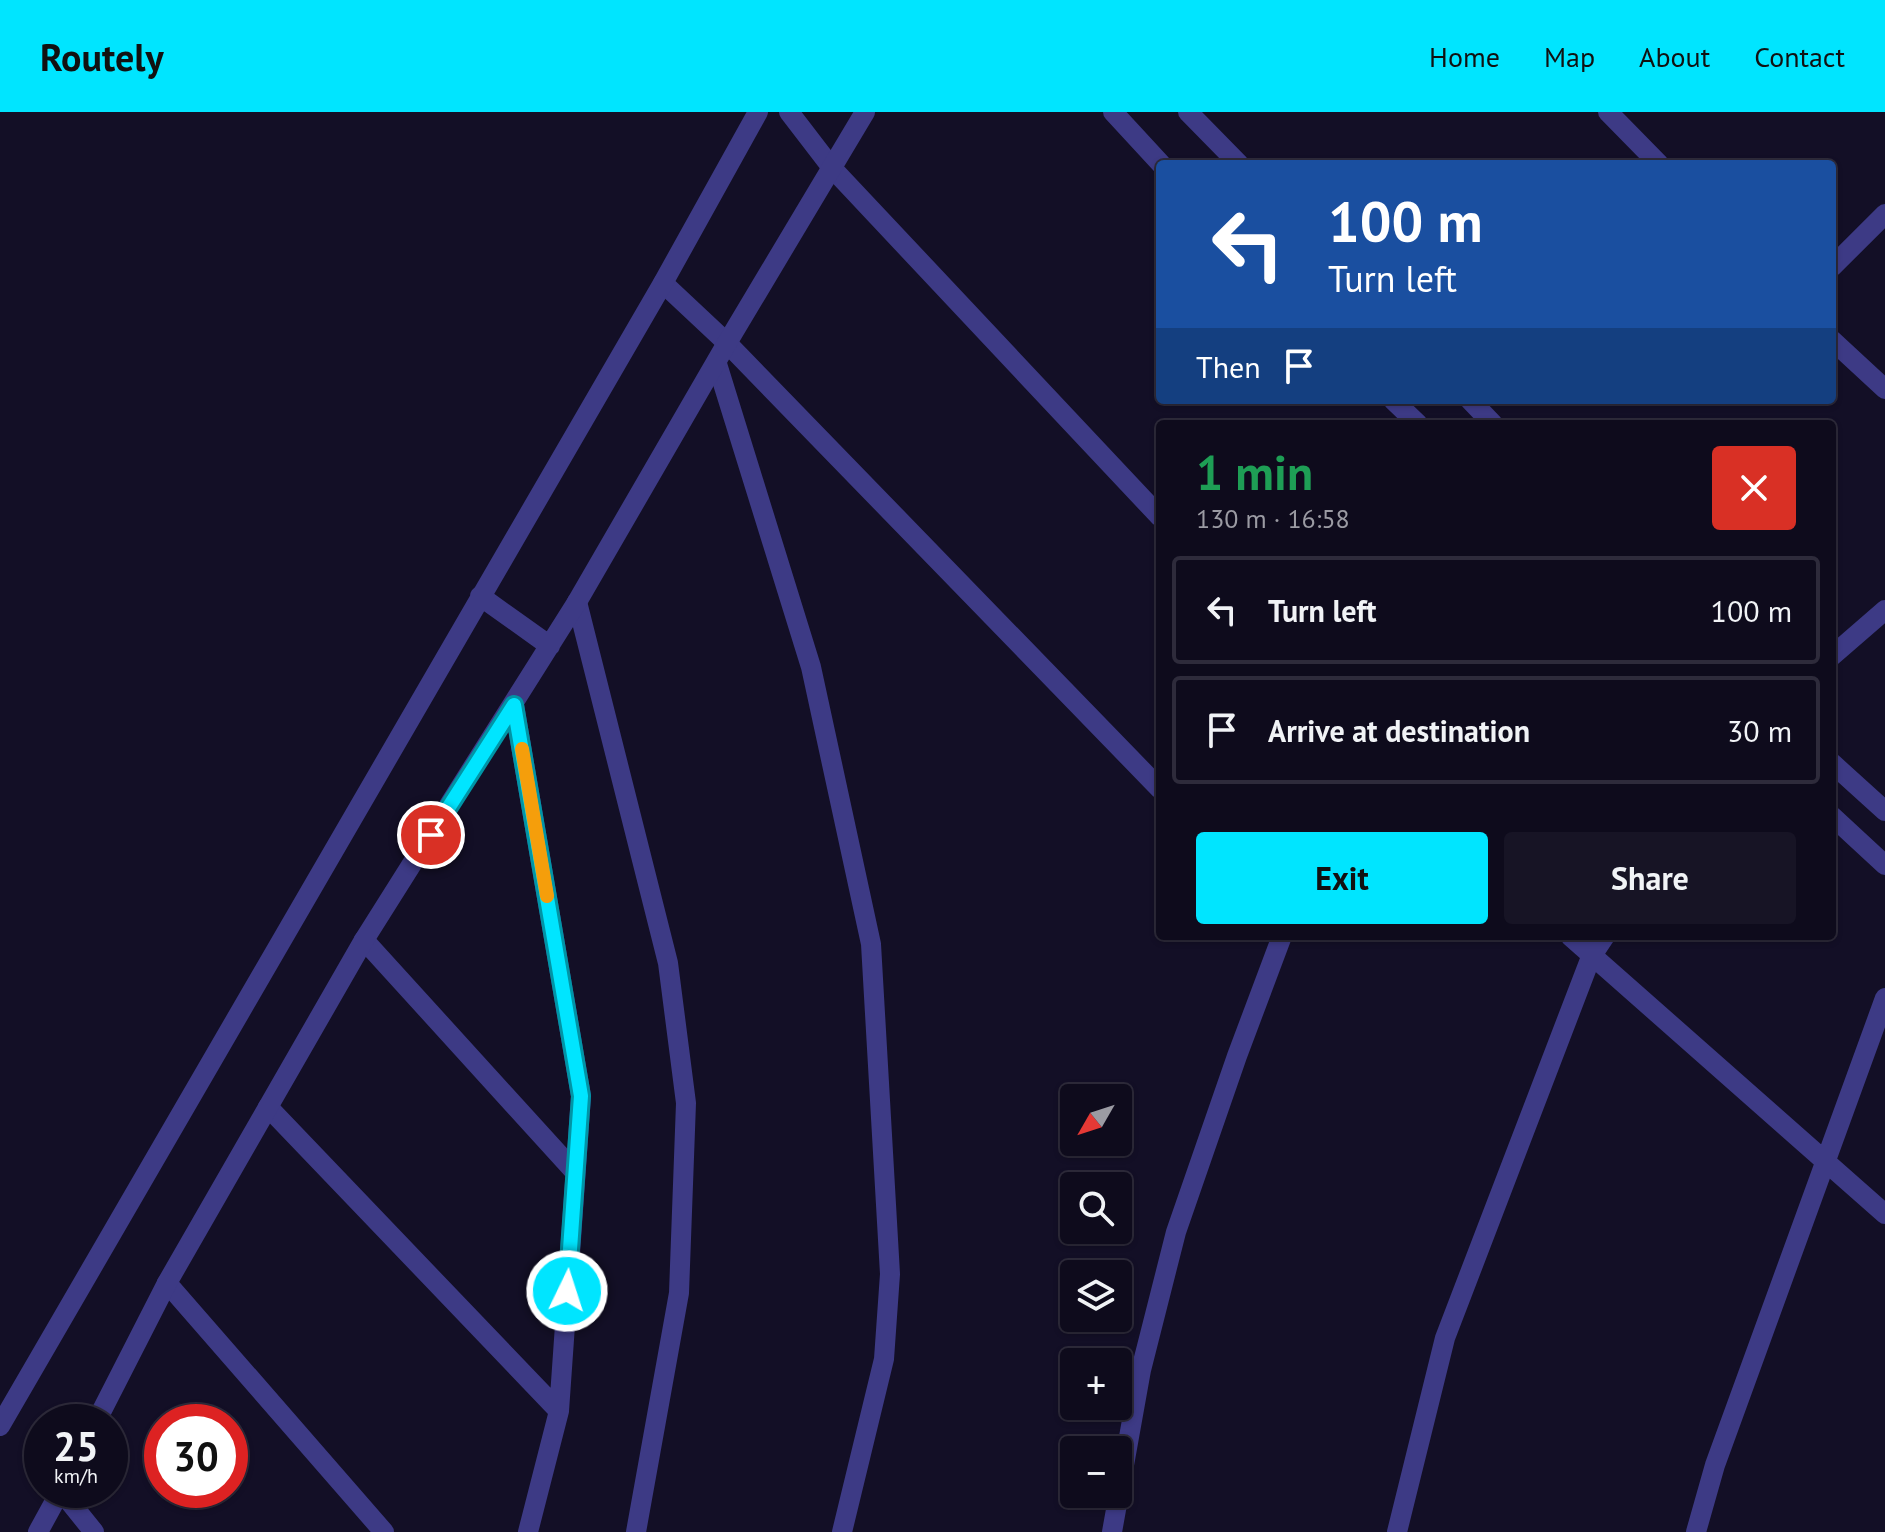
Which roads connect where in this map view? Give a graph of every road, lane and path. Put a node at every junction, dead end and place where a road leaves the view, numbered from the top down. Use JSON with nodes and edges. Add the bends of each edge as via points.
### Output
{"nodes":[{"id":1,"x":758,"y":112,"type":"edge"},
{"id":2,"x":789,"y":112,"type":"edge"},
{"id":3,"x":865,"y":112,"type":"edge"},
{"id":4,"x":1113,"y":112,"type":"edge"},
{"id":5,"x":1188,"y":112,"type":"edge"},
{"id":6,"x":1608,"y":112,"type":"edge"},
{"id":7,"x":1157,"y":160,"type":"edge"},
{"id":8,"x":1235,"y":160,"type":"edge"},
{"id":9,"x":1655,"y":160,"type":"edge"},
{"id":10,"x":832,"y":168,"type":"junction"},
{"id":11,"x":1885,"y":214,"type":"edge"},
{"id":12,"x":1836,"y":263,"type":"edge"},
{"id":13,"x":663,"y":283,"type":"junction"},
{"id":14,"x":727,"y":343,"type":"junction"},
{"id":15,"x":1836,"y":344,"type":"edge"},
{"id":16,"x":717,"y":364,"type":"junction"},
{"id":17,"x":1885,"y":389,"type":"edge"},
{"id":18,"x":1397,"y":404,"type":"edge"},
{"id":19,"x":1474,"y":404,"type":"edge"},
{"id":20,"x":1414,"y":420,"type":"edge"},
{"id":21,"x":1489,"y":420,"type":"edge"},
{"id":22,"x":1156,"y":513,"type":"edge"},
{"id":23,"x":480,"y":596,"type":"junction"},
{"id":24,"x":577,"y":602,"type":"junction"},
{"id":25,"x":1885,"y":610,"type":"edge"},
{"id":26,"x":550,"y":646,"type":"junction"},
{"id":27,"x":1836,"y":653,"type":"edge"},
{"id":28,"x":514,"y":705,"type":"junction"},
{"id":29,"x":1836,"y":767,"type":"edge"},
{"id":30,"x":1156,"y":785,"type":"edge"},
{"id":31,"x":1885,"y":811,"type":"edge"},
{"id":32,"x":1836,"y":820,"type":"edge"},
{"id":33,"x":1885,"y":865,"type":"edge"},
{"id":34,"x":364,"y":940,"type":"junction"},
{"id":35,"x":1280,"y":940,"type":"edge"},
{"id":36,"x":1574,"y":940,"type":"edge"},
{"id":37,"x":1602,"y":940,"type":"edge"},
{"id":38,"x":1591,"y":957,"type":"junction"},
{"id":39,"x":1885,"y":998,"type":"edge"},
{"id":40,"x":268,"y":1107,"type":"junction"},
{"id":41,"x":1825,"y":1162,"type":"junction"},
{"id":42,"x":575,"y":1172,"type":"junction"},
{"id":43,"x":1885,"y":1214,"type":"edge"},
{"id":44,"x":167,"y":1283,"type":"junction"},
{"id":45,"x":105,"y":1404,"type":"edge"},
{"id":46,"x":559,"y":1411,"type":"junction"},
{"id":47,"x":0,"y":1426,"type":"edge"},
{"id":48,"x":51,"y":1508,"type":"edge"},
{"id":49,"x":75,"y":1508,"type":"edge"},
{"id":50,"x":38,"y":1532,"type":"edge"},
{"id":51,"x":94,"y":1532,"type":"edge"},
{"id":52,"x":384,"y":1532,"type":"edge"},
{"id":53,"x":528,"y":1532,"type":"edge"},
{"id":54,"x":636,"y":1532,"type":"edge"},
{"id":55,"x":842,"y":1532,"type":"edge"},
{"id":56,"x":1112,"y":1532,"type":"edge"},
{"id":57,"x":1397,"y":1532,"type":"edge"},
{"id":58,"x":1696,"y":1532,"type":"edge"}],
"edges":[{"from":1,"to":13,"type":"street"},
{"from":2,"to":10,"type":"street"},
{"from":3,"to":10,"type":"street"},
{"from":4,"to":7,"type":"street"},
{"from":5,"to":8,"type":"street"},
{"from":6,"to":9,"type":"street"},
{"from":10,"to":14,"type":"street"},
{"from":10,"to":22,"type":"street"},
{"from":11,"to":12,"type":"street"},
{"from":13,"to":14,"type":"street"},
{"from":13,"to":23,"type":"street"},
{"from":14,"to":16,"type":"street"},
{"from":14,"to":30,"type":"street"},
{"from":15,"to":17,"type":"street"},
{"from":16,"to":24,"type":"street"},
{"from":16,"to":55,"type":"street","via":[[811,667],[871,944],[890,1274],[884,1359]]},
{"from":18,"to":20,"type":"street"},
{"from":19,"to":21,"type":"street"},
{"from":23,"to":26,"type":"street"},
{"from":23,"to":47,"type":"street"},
{"from":24,"to":26,"type":"street"},
{"from":24,"to":54,"type":"street","via":[[668,963],[686,1103],[679,1293]]},
{"from":25,"to":27,"type":"street"},
{"from":26,"to":28,"type":"street"},
{"from":28,"to":34,"type":"street"},
{"from":28,"to":42,"type":"street","via":[[581,1096]]},
{"from":29,"to":31,"type":"street"},
{"from":32,"to":33,"type":"street"},
{"from":34,"to":40,"type":"street"},
{"from":34,"to":42,"type":"street"},
{"from":35,"to":56,"type":"street","via":[[1176,1232],[1141,1370]]},
{"from":36,"to":38,"type":"street"},
{"from":37,"to":38,"type":"street"},
{"from":38,"to":41,"type":"street"},
{"from":38,"to":57,"type":"street","via":[[1445,1338]]},
{"from":39,"to":41,"type":"street"},
{"from":40,"to":44,"type":"street"},
{"from":40,"to":46,"type":"street"},
{"from":41,"to":43,"type":"street"},
{"from":41,"to":58,"type":"street","via":[[1715,1465]]},
{"from":42,"to":46,"type":"street"},
{"from":44,"to":45,"type":"street"},
{"from":44,"to":52,"type":"street"},
{"from":46,"to":53,"type":"street"},
{"from":48,"to":50,"type":"street"},
{"from":49,"to":51,"type":"street"}]}
